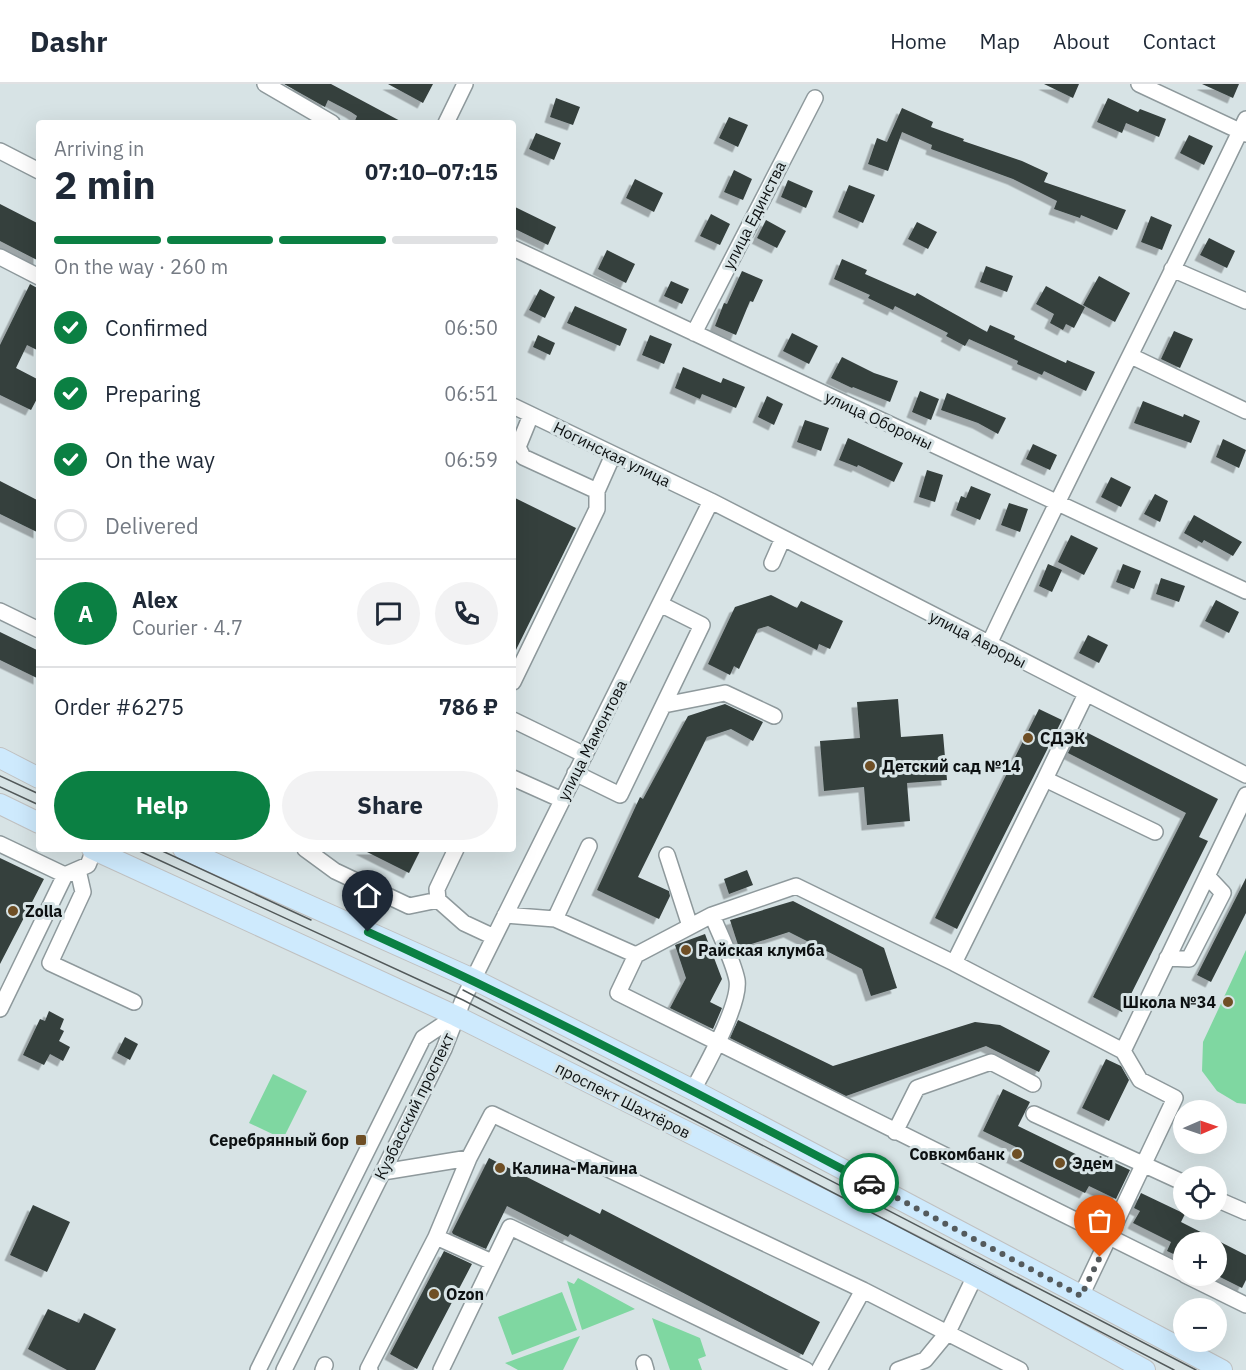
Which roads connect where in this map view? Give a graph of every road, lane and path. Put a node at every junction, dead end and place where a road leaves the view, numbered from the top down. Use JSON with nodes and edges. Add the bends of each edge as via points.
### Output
{"nodes":[{"id":1,"x":265,"y":84,"type":"edge"},
{"id":2,"x":465,"y":84,"type":"edge"},
{"id":3,"x":1139,"y":84,"type":"edge"},
{"id":4,"x":815,"y":98,"type":"dead end"},
{"id":5,"x":327,"y":120,"type":"edge"},
{"id":6,"x":447,"y":120,"type":"edge"},
{"id":7,"x":1244,"y":128,"type":"edge"},
{"id":8,"x":0,"y":151,"type":"edge"},
{"id":9,"x":36,"y":169,"type":"edge"},
{"id":10,"x":516,"y":249,"type":"edge"},
{"id":11,"x":0,"y":257,"type":"edge"},
{"id":12,"x":1172,"y":269,"type":"junction"},
{"id":13,"x":36,"y":275,"type":"edge"},
{"id":14,"x":1246,"y":301,"type":"edge"},
{"id":15,"x":694,"y":333,"type":"junction"},
{"id":16,"x":1131,"y":356,"type":"junction"},
{"id":17,"x":1246,"y":411,"type":"edge"},
{"id":18,"x":519,"y":413,"type":"edge"},
{"id":19,"x":613,"y":455,"type":"junction"},
{"id":20,"x":597,"y":491,"type":"junction"},
{"id":21,"x":711,"y":501,"type":"junction"},
{"id":22,"x":1056,"y":502,"type":"junction"},
{"id":23,"x":783,"y":538,"type":"junction"},
{"id":24,"x":772,"y":563,"type":"dead end"},
{"id":25,"x":1246,"y":591,"type":"edge"},
{"id":26,"x":660,"y":603,"type":"junction"},
{"id":27,"x":0,"y":611,"type":"edge"},
{"id":28,"x":36,"y":629,"type":"edge"},
{"id":29,"x":989,"y":644,"type":"junction"},
{"id":30,"x":516,"y":676,"type":"edge"},
{"id":31,"x":1086,"y":694,"type":"junction"},
{"id":32,"x":664,"y":705,"type":"junction"},
{"id":33,"x":774,"y":716,"type":"dead end"},
{"id":34,"x":516,"y":721,"type":"edge"},
{"id":35,"x":585,"y":755,"type":"junction"},
{"id":36,"x":0,"y":758,"type":"edge"},
{"id":37,"x":575,"y":773,"type":"junction"},
{"id":38,"x":1246,"y":775,"type":"edge"},
{"id":39,"x":36,"y":776,"type":"edge"},
{"id":40,"x":516,"y":779,"type":"edge"},
{"id":41,"x":1046,"y":779,"type":"junction"},
{"id":42,"x":1246,"y":795,"type":"edge"},
{"id":43,"x":562,"y":800,"type":"junction"},
{"id":44,"x":0,"y":804,"type":"edge"},
{"id":45,"x":36,"y":822,"type":"edge"},
{"id":46,"x":1155,"y":832,"type":"dead end"},
{"id":47,"x":0,"y":843,"type":"edge"},
{"id":48,"x":589,"y":846,"type":"dead end"},
{"id":49,"x":92,"y":852,"type":"edge"},
{"id":50,"x":97,"y":852,"type":"edge"},
{"id":51,"x":190,"y":852,"type":"edge"},
{"id":52,"x":309,"y":852,"type":"edge"},
{"id":53,"x":454,"y":852,"type":"edge"},
{"id":54,"x":668,"y":855,"type":"dead end"},
{"id":55,"x":71,"y":873,"type":"junction"},
{"id":56,"x":1207,"y":876,"type":"junction"},
{"id":57,"x":438,"y":900,"type":"junction"},
{"id":58,"x":505,"y":915,"type":"junction"},
{"id":59,"x":712,"y":915,"type":"junction"},
{"id":60,"x":1187,"y":917,"type":"junction"},
{"id":61,"x":555,"y":919,"type":"junction"},
{"id":62,"x":1207,"y":924,"type":"junction"},
{"id":63,"x":690,"y":926,"type":"junction"},
{"id":64,"x":494,"y":937,"type":"junction"},
{"id":65,"x":636,"y":955,"type":"junction"},
{"id":66,"x":1167,"y":958,"type":"junction"},
{"id":67,"x":954,"y":963,"type":"junction"},
{"id":68,"x":473,"y":980,"type":"junction"},
{"id":69,"x":134,"y":1002,"type":"dead end"},
{"id":70,"x":0,"y":1009,"type":"edge"},
{"id":71,"x":456,"y":1016,"type":"junction"},
{"id":72,"x":717,"y":1043,"type":"junction"},
{"id":73,"x":1122,"y":1051,"type":"junction"},
{"id":74,"x":1032,"y":1084,"type":"dead end"},
{"id":75,"x":693,"y":1090,"type":"junction"},
{"id":76,"x":1034,"y":1114,"type":"dead end"},
{"id":77,"x":895,"y":1132,"type":"junction"},
{"id":78,"x":469,"y":1158,"type":"junction"},
{"id":79,"x":1144,"y":1165,"type":"junction"},
{"id":80,"x":383,"y":1172,"type":"junction"},
{"id":81,"x":1173,"y":1178,"type":"edge"},
{"id":82,"x":1227,"y":1203,"type":"edge"},
{"id":83,"x":1246,"y":1212,"type":"edge"},
{"id":84,"x":436,"y":1237,"type":"junction"},
{"id":85,"x":1109,"y":1238,"type":"junction"},
{"id":86,"x":492,"y":1262,"type":"junction"},
{"id":87,"x":1173,"y":1270,"type":"edge"},
{"id":88,"x":975,"y":1276,"type":"junction"},
{"id":89,"x":1207,"y":1286,"type":"edge"},
{"id":90,"x":863,"y":1290,"type":"junction"},
{"id":91,"x":1081,"y":1296,"type":"junction"},
{"id":92,"x":1246,"y":1305,"type":"edge"},
{"id":93,"x":948,"y":1332,"type":"junction"},
{"id":94,"x":258,"y":1370,"type":"edge"},
{"id":95,"x":284,"y":1370,"type":"edge"},
{"id":96,"x":370,"y":1370,"type":"edge"},
{"id":97,"x":441,"y":1370,"type":"edge"},
{"id":98,"x":806,"y":1370,"type":"edge"},
{"id":99,"x":819,"y":1370,"type":"edge"},
{"id":100,"x":898,"y":1370,"type":"edge"},
{"id":101,"x":1020,"y":1370,"type":"edge"},
{"id":102,"x":1145,"y":1370,"type":"edge"},
{"id":103,"x":1222,"y":1370,"type":"edge"}],
"edges":[{"from":1,"to":5,"type":"street"},
{"from":2,"to":6,"type":"street"},
{"from":3,"to":7,"type":"street"},
{"from":4,"to":15,"type":"street","name":"улица Единства"},
{"from":7,"to":12,"type":"street"},
{"from":8,"to":9,"type":"street"},
{"from":10,"to":15,"type":"street","name":"улица Обороны"},
{"from":11,"to":13,"type":"street"},
{"from":12,"to":14,"type":"street"},
{"from":12,"to":16,"type":"street"},
{"from":15,"to":22,"type":"street","name":"улица Обороны"},
{"from":16,"to":17,"type":"street"},
{"from":16,"to":22,"type":"street"},
{"from":18,"to":19,"type":"street","name":"Ногинская улица"},
{"from":18,"to":20,"type":"street","via":[[518,447],[523,457]]},
{"from":19,"to":20,"type":"street"},
{"from":19,"to":21,"type":"street","name":"Ногинская улица"},
{"from":20,"to":30,"type":"street","via":[[597,509]]},
{"from":21,"to":23,"type":"street","name":"улица Авроры"},
{"from":21,"to":26,"type":"street","name":"улица Мамонтова"},
{"from":22,"to":25,"type":"street","name":"улица Обороны"},
{"from":22,"to":29,"type":"street"},
{"from":23,"to":24,"type":"street"},
{"from":23,"to":29,"type":"street","name":"улица Авроры"},
{"from":26,"to":32,"type":"street","via":[[702,625]]},
{"from":26,"to":35,"type":"street","name":"улица Мамонтова"},
{"from":27,"to":28,"type":"street"},
{"from":29,"to":31,"type":"street","name":"улица Авроры"},
{"from":31,"to":38,"type":"street","name":"улица Авроры"},
{"from":31,"to":41,"type":"street"},
{"from":32,"to":33,"type":"street","via":[[725,693]]},
{"from":32,"to":37,"type":"street","via":[[620,795]]},
{"from":34,"to":35,"type":"street"},
{"from":35,"to":37,"type":"street","name":"улица Мамонтова"},
{"from":36,"to":39,"type":"main road"},
{"from":37,"to":43,"type":"street","name":"улица Мамонтова"},
{"from":40,"to":43,"type":"street"},
{"from":41,"to":46,"type":"street"},
{"from":41,"to":67,"type":"street"},
{"from":42,"to":56,"type":"street"},
{"from":43,"to":58,"type":"street","name":"улица Мамонтова"},
{"from":44,"to":45,"type":"main road"},
{"from":47,"to":55,"type":"street"},
{"from":48,"to":61,"type":"street"},
{"from":49,"to":55,"type":"street","via":[[88,865]]},
{"from":50,"to":71,"type":"main road","name":"проспект Шахтёров"},
{"from":51,"to":68,"type":"main road"},
{"from":52,"to":57,"type":"street","via":[[335,871],[409,906]]},
{"from":53,"to":57,"type":"street","via":[[436,889]]},
{"from":54,"to":63,"type":"street"},
{"from":55,"to":69,"type":"street","via":[[83,892],[50,963]]},
{"from":55,"to":70,"type":"street"},
{"from":56,"to":60,"type":"street"},
{"from":56,"to":62,"type":"street","via":[[1223,893]]},
{"from":57,"to":64,"type":"street","via":[[464,923]]},
{"from":58,"to":61,"type":"street"},
{"from":58,"to":64,"type":"street","name":"улица Мамонтова"},
{"from":59,"to":63,"type":"street"},
{"from":59,"to":67,"type":"street","via":[[796,886]]},
{"from":59,"to":72,"type":"street","via":[[736,979],[737,993]]},
{"from":60,"to":62,"type":"street"},
{"from":60,"to":66,"type":"street"},
{"from":61,"to":65,"type":"street"},
{"from":62,"to":66,"type":"street","via":[[1189,959]]},
{"from":63,"to":65,"type":"street"},
{"from":64,"to":68,"type":"street","name":"улица Мамонтова"},
{"from":65,"to":72,"type":"street","via":[[618,993]]},
{"from":66,"to":73,"type":"street"},
{"from":67,"to":73,"type":"street"},
{"from":68,"to":71,"type":"street","name":"улица Мамонтова"},
{"from":68,"to":75,"type":"main road"},
{"from":71,"to":80,"type":"street","name":"Кузбасский проспект","via":[[444,1049]]},
{"from":71,"to":88,"type":"main road","name":"проспект Шахтёров"},
{"from":71,"to":94,"type":"street","name":"Кузбасский проспект","via":[[423,1038]]},
{"from":72,"to":75,"type":"street"},
{"from":72,"to":77,"type":"street"},
{"from":73,"to":79,"type":"street","via":[[1140,1080],[1175,1098]]},
{"from":74,"to":77,"type":"street","via":[[991,1062],[917,1088]]},
{"from":75,"to":91,"type":"main road"},
{"from":76,"to":79,"type":"street"},
{"from":77,"to":85,"type":"street"},
{"from":78,"to":80,"type":"street"},
{"from":78,"to":84,"type":"street"},
{"from":78,"to":90,"type":"street","via":[[492,1114]]},
{"from":79,"to":81,"type":"street"},
{"from":79,"to":85,"type":"street"},
{"from":80,"to":95,"type":"street","name":"Кузбасский проспект"},
{"from":82,"to":83,"type":"street"},
{"from":84,"to":86,"type":"street"},
{"from":84,"to":96,"type":"street"},
{"from":85,"to":87,"type":"street"},
{"from":85,"to":91,"type":"street"},
{"from":86,"to":97,"type":"street"},
{"from":86,"to":98,"type":"street","via":[[510,1227]]},
{"from":88,"to":93,"type":"street"},
{"from":88,"to":102,"type":"main road","name":"проспект Шахтёров"},
{"from":89,"to":92,"type":"street"},
{"from":90,"to":93,"type":"street"},
{"from":90,"to":99,"type":"street"},
{"from":91,"to":103,"type":"main road"},
{"from":93,"to":100,"type":"street","via":[[925,1360]]},
{"from":93,"to":101,"type":"street"}]}
